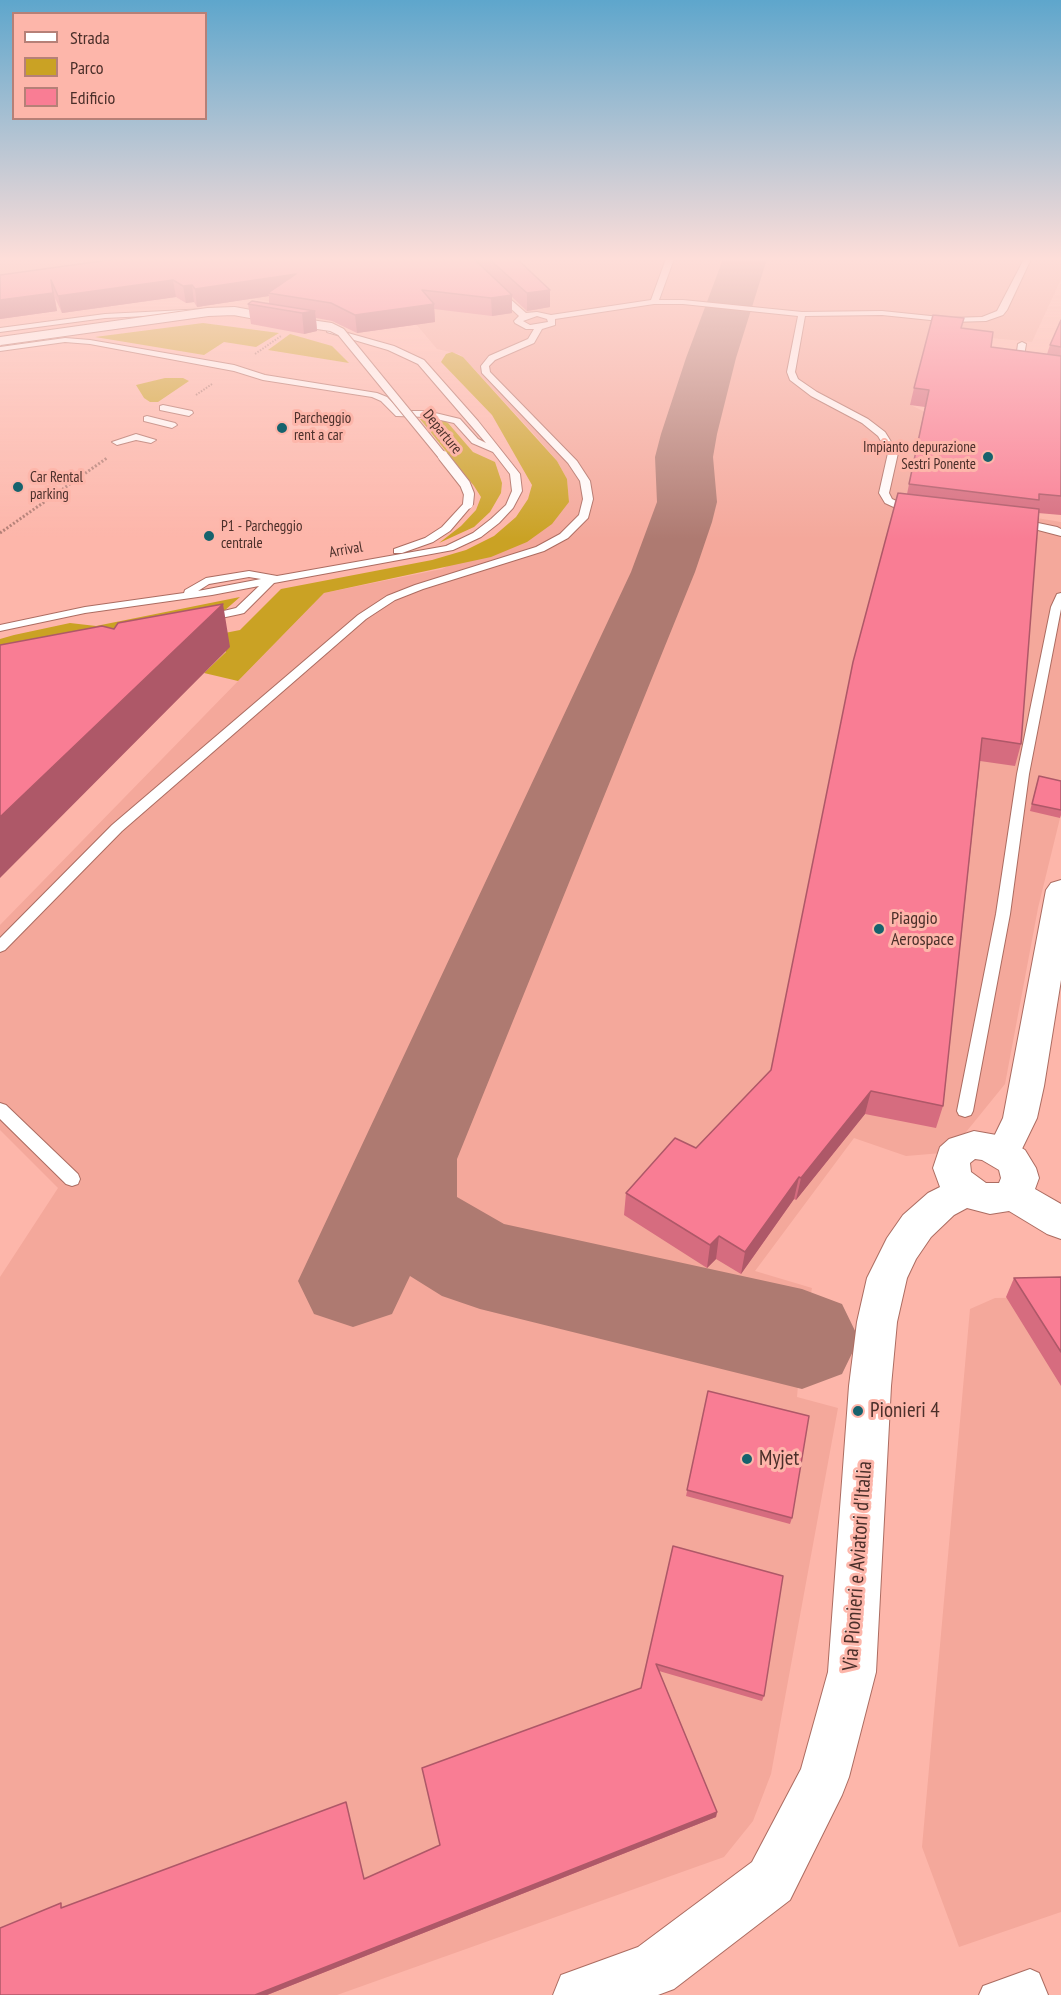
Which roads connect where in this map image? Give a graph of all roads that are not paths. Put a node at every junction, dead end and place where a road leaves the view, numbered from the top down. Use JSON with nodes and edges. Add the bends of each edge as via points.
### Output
{"nodes":[{"id":1,"x":146,"y":352,"type":"edge"},
{"id":2,"x":357,"y":352,"type":"edge"},
{"id":3,"x":400,"y":352,"type":"edge"},
{"id":4,"x":506,"y":352,"type":"edge"},
{"id":5,"x":795,"y":352,"type":"edge"},
{"id":6,"x":1021,"y":352,"type":"edge"},
{"id":7,"x":1061,"y":369,"type":"edge"},
{"id":8,"x":163,"y":408,"type":"dead end"},
{"id":9,"x":189,"y":413,"type":"dead end"},
{"id":10,"x":147,"y":419,"type":"dead end"},
{"id":11,"x":172,"y":426,"type":"dead end"},
{"id":12,"x":152,"y":440,"type":"dead end"},
{"id":13,"x":117,"y":442,"type":"dead end"},
{"id":14,"x":502,"y":456,"type":"junction"},
{"id":15,"x":928,"y":511,"type":"edge"},
{"id":16,"x":1010,"y":521,"type":"edge"},
{"id":17,"x":1061,"y":533,"type":"edge"},
{"id":18,"x":364,"y":562,"type":"junction"},
{"id":19,"x":273,"y":578,"type":"junction"},
{"id":20,"x":187,"y":594,"type":"junction"},
{"id":21,"x":1061,"y":596,"type":"edge"},
{"id":22,"x":197,"y":620,"type":"edge"},
{"id":23,"x":0,"y":628,"type":"edge"},
{"id":24,"x":1061,"y":890,"type":"edge"},
{"id":25,"x":0,"y":947,"type":"edge"},
{"id":26,"x":0,"y":1109,"type":"edge"},
{"id":27,"x":965,"y":1111,"type":"dead end"},
{"id":28,"x":1004,"y":1152,"type":"junction"},
{"id":29,"x":72,"y":1179,"type":"dead end"},
{"id":30,"x":966,"y":1190,"type":"junction"},
{"id":31,"x":1020,"y":1197,"type":"junction"},
{"id":32,"x":1061,"y":1223,"type":"edge"},
{"id":33,"x":581,"y":1995,"type":"edge"},
{"id":34,"x":992,"y":1995,"type":"edge"},
{"id":35,"x":1035,"y":1995,"type":"edge"}],
"edges":[{"from":1,"to":14,"type":"lane","via":[[380,397],[399,414],[427,414],[457,421],[475,441]]},
{"from":2,"to":18,"type":"lane","name":"Departure","bridge":true,"via":[[465,484],[469,494],[468,504],[457,519],[429,540]]},
{"from":3,"to":14,"type":"lane","name":"Arrival","via":[[421,362]]},
{"from":4,"to":25,"type":"lane","via":[[492,358],[485,366],[486,373],[572,461],[585,481],[588,499],[584,516],[564,536],[540,549],[419,587],[392,598],[363,617],[117,828]]},
{"from":5,"to":15,"type":"lane","via":[[791,372],[794,380],[882,434],[893,453],[884,493],[888,501]]},
{"from":6,"to":7,"type":"lane","via":[[1018,364]]},
{"from":8,"to":9,"type":"lane"},
{"from":10,"to":11,"type":"lane"},
{"from":12,"to":13,"type":"lane","via":[[136,437]]},
{"from":14,"to":18,"type":"lane","name":"Arrival","via":[[515,474],[517,491],[510,506],[477,535],[449,548]]},
{"from":16,"to":17,"type":"lane"},
{"from":18,"to":19,"type":"lane","name":"Arrival"},
{"from":19,"to":20,"type":"lane","via":[[256,589],[214,597]]},
{"from":19,"to":20,"type":"lane","via":[[238,575],[206,581]]},
{"from":19,"to":22,"type":"lane","via":[[240,611]]},
{"from":20,"to":23,"type":"lane"},
{"from":21,"to":27,"type":"lane","via":[[1023,774],[1003,914]]},
{"from":24,"to":28,"type":"street","via":[[1027,1086],[1020,1118]]},
{"from":26,"to":29,"type":"lane"},
{"from":28,"to":30,"type":"street","via":[[974,1145],[953,1157],[955,1180]]},
{"from":28,"to":31,"type":"street","via":[[1018,1168]]},
{"from":30,"to":31,"type":"street","via":[[990,1199]]},
{"from":30,"to":33,"type":"street","name":"Via Pionieri e Aviatori d'Italia","via":[[941,1204],[917,1226],[887,1278],[877,1322],[870,1386],[852,1672],[824,1776],[771,1881],[654,1969]]},
{"from":31,"to":32,"type":"street"},
{"from":34,"to":35,"type":"lane","via":[[1030,1982]]}]}
